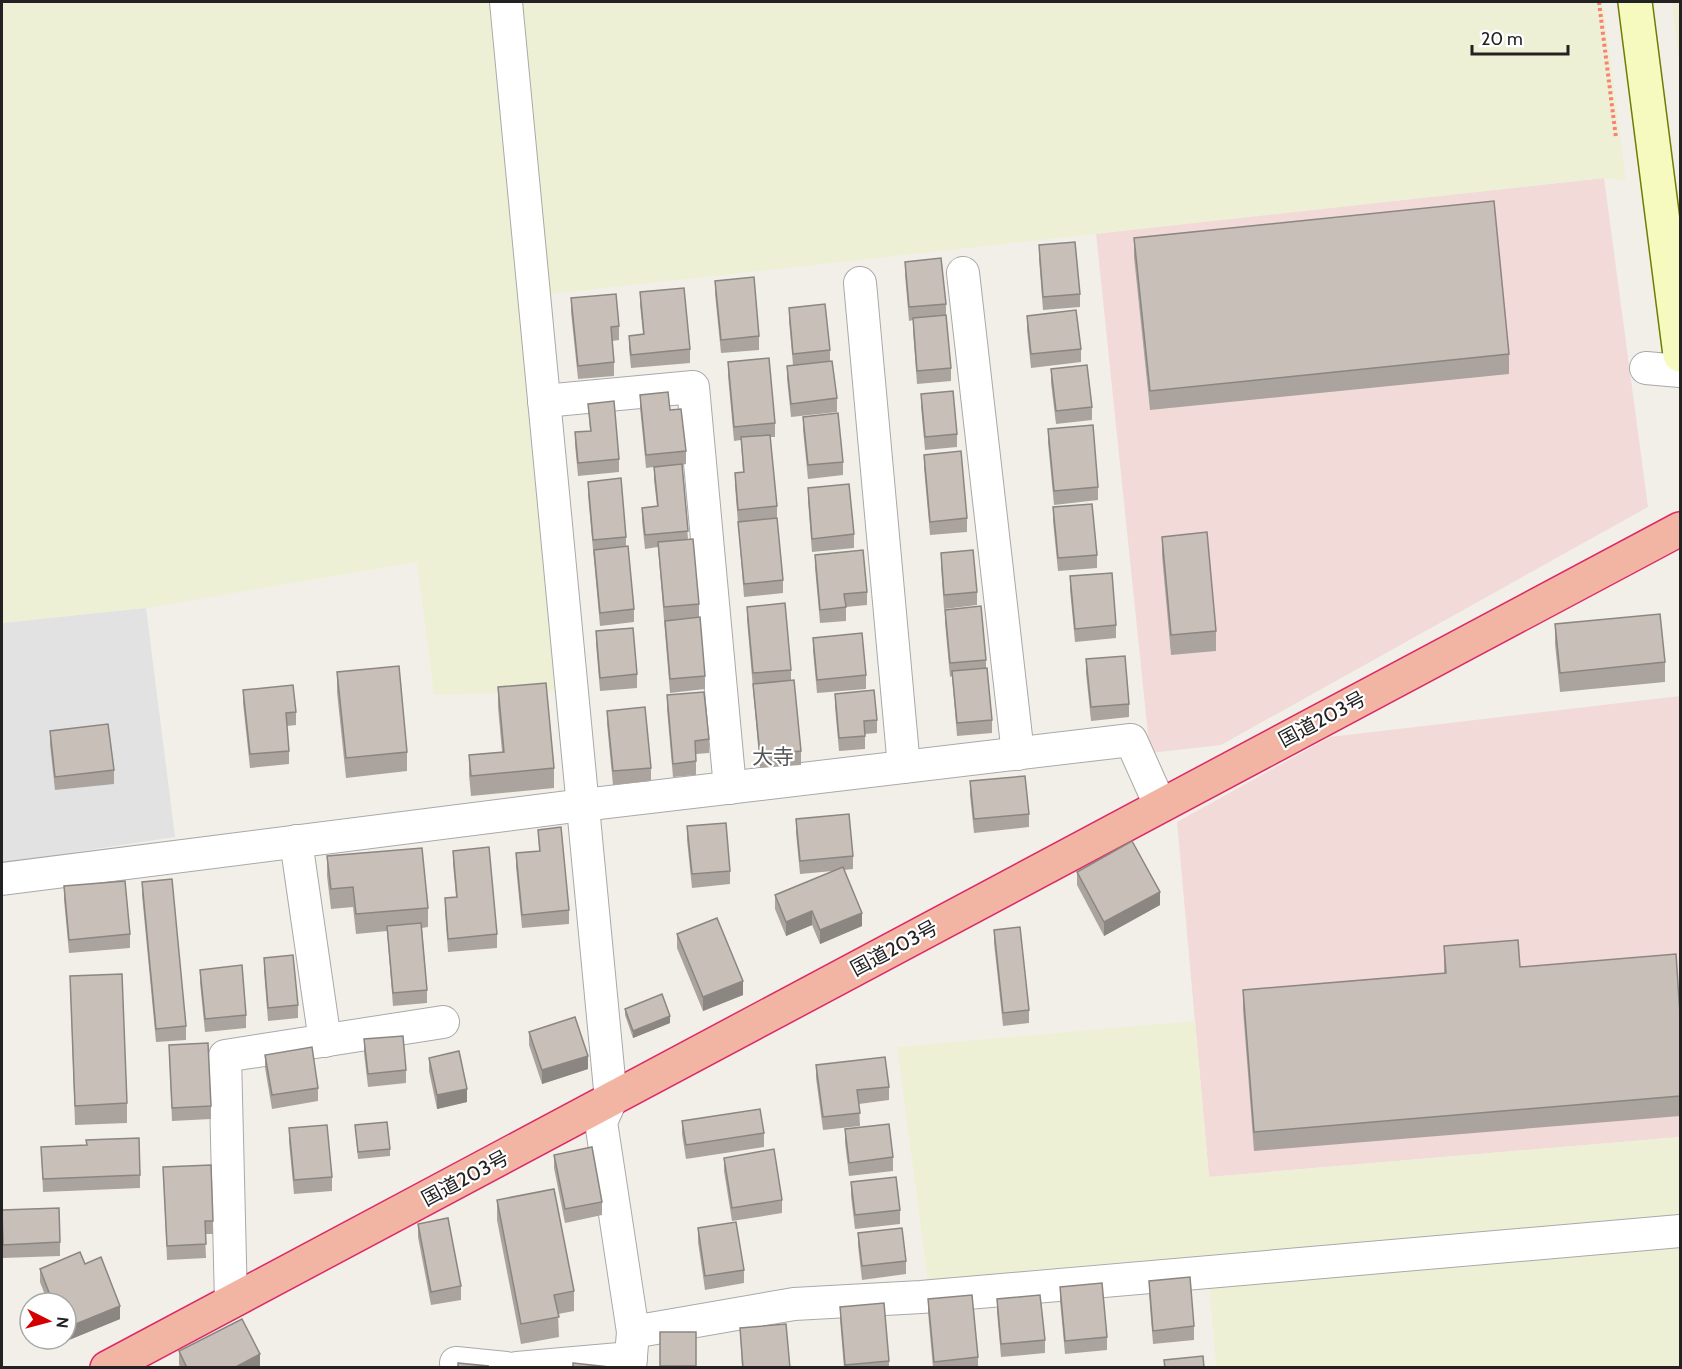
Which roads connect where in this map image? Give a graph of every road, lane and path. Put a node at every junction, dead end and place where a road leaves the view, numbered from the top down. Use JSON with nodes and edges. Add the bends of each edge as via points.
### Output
{"nodes":[{"id":1,"x":506,"y":2,"type":"edge"},
{"id":2,"x":1637,"y":15,"type":"edge"},
{"id":3,"x":963,"y":273,"type":"dead end"},
{"id":4,"x":860,"y":283,"type":"dead end"},
{"id":5,"x":1680,"y":355,"type":"edge"},
{"id":6,"x":1646,"y":368,"type":"dead end"},
{"id":7,"x":1680,"y":371,"type":"edge"},
{"id":8,"x":544,"y":401,"type":"junction"},
{"id":9,"x":1680,"y":529,"type":"edge"},
{"id":10,"x":1018,"y":754,"type":"junction"},
{"id":11,"x":904,"y":767,"type":"junction"},
{"id":12,"x":730,"y":788,"type":"junction"},
{"id":13,"x":583,"y":805,"type":"junction"},
{"id":14,"x":1160,"y":805,"type":"junction"},
{"id":15,"x":296,"y":841,"type":"junction"},
{"id":16,"x":2,"y":879,"type":"edge"},
{"id":17,"x":443,"y":1022,"type":"dead end"},
{"id":18,"x":325,"y":1041,"type":"junction"},
{"id":19,"x":611,"y":1101,"type":"junction"},
{"id":20,"x":1680,"y":1232,"type":"edge"},
{"id":21,"x":231,"y":1302,"type":"junction"},
{"id":22,"x":632,"y":1353,"type":"edge"},
{"id":23,"x":456,"y":1363,"type":"edge"},
{"id":24,"x":107,"y":1368,"type":"edge"},
{"id":25,"x":506,"y":1368,"type":"edge"},
{"id":26,"x":517,"y":1368,"type":"edge"}],
"edges":[{"from":1,"to":8,"type":"street"},
{"from":2,"to":5,"type":"main road"},
{"from":3,"to":10,"type":"street"},
{"from":4,"to":11,"type":"street"},
{"from":6,"to":7,"type":"street"},
{"from":8,"to":12,"type":"street","via":[[693,387]]},
{"from":8,"to":13,"type":"street"},
{"from":9,"to":14,"type":"highway","name":"国道203号"},
{"from":10,"to":11,"type":"street"},
{"from":10,"to":14,"type":"street","via":[[1131,740]]},
{"from":11,"to":12,"type":"street"},
{"from":12,"to":13,"type":"street"},
{"from":13,"to":15,"type":"street"},
{"from":13,"to":19,"type":"street"},
{"from":14,"to":19,"type":"highway","name":"国道203号"},
{"from":15,"to":16,"type":"street"},
{"from":15,"to":18,"type":"street"},
{"from":17,"to":18,"type":"street"},
{"from":18,"to":21,"type":"street","via":[[225,1056]]},
{"from":19,"to":21,"type":"highway","name":"国道203号"},
{"from":19,"to":22,"type":"street","via":[[601,1122]]},
{"from":20,"to":22,"type":"street","via":[[921,1297],[794,1304]]},
{"from":21,"to":24,"type":"highway","name":"国道203号"},
{"from":22,"to":26,"type":"street"},
{"from":23,"to":25,"type":"street"}]}
